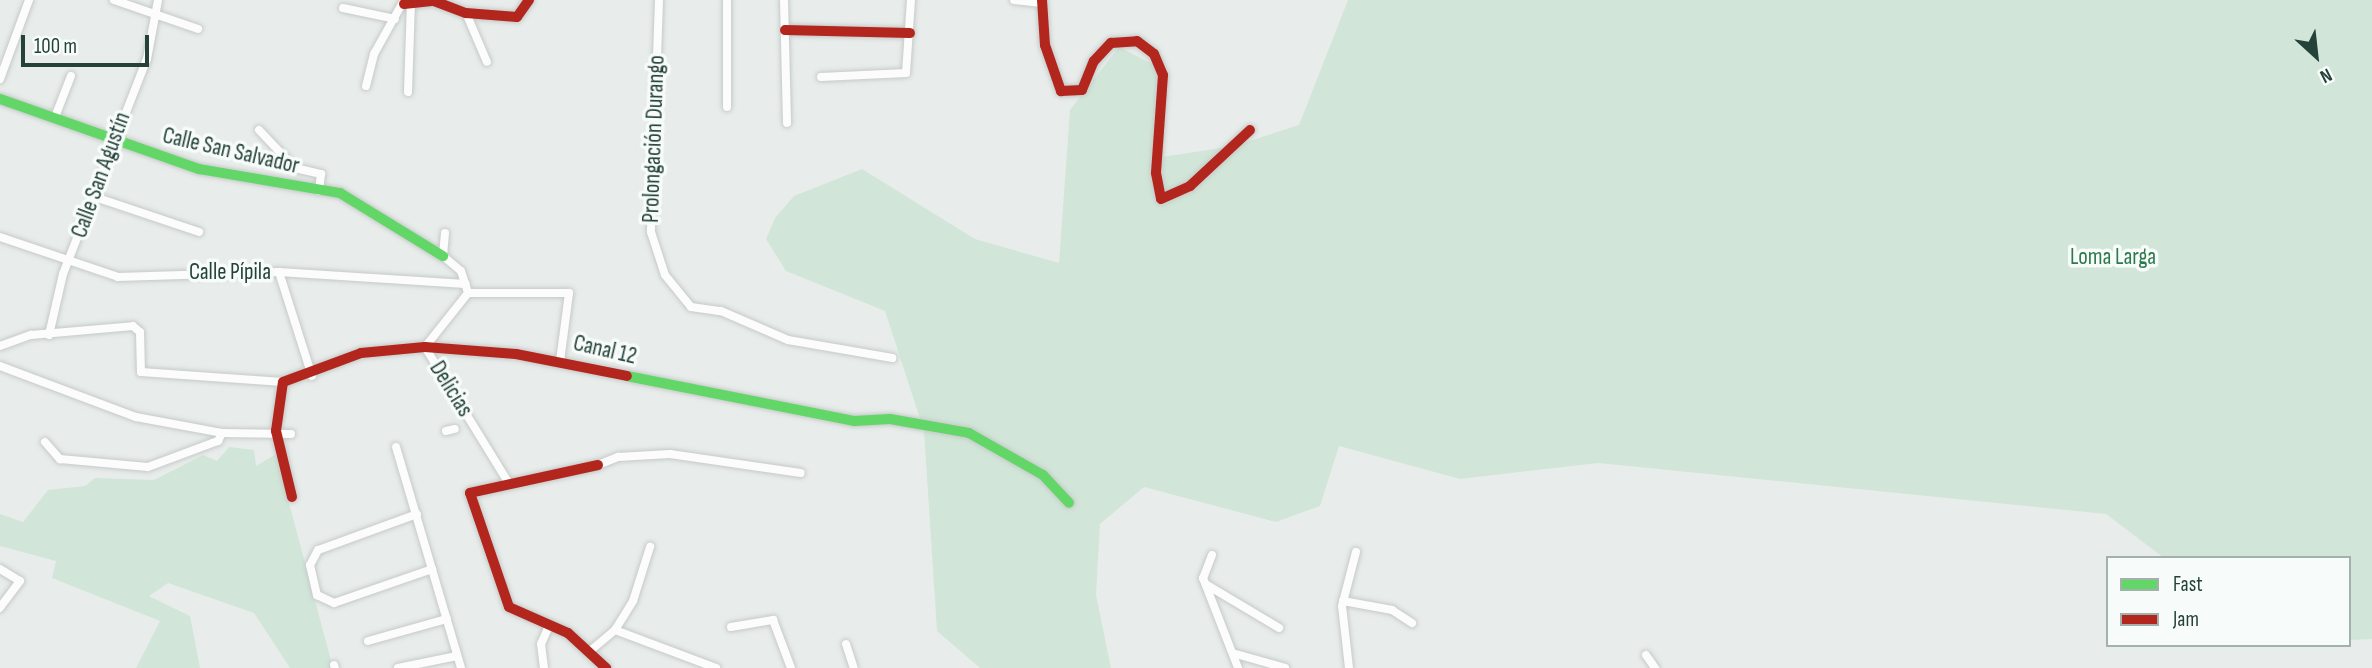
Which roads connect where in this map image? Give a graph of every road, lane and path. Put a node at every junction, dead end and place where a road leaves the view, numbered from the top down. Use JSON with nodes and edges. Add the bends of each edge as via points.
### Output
{"nodes":[{"id":1,"x":29,"y":0,"type":"edge"},
{"id":2,"x":114,"y":0,"type":"edge"},
{"id":3,"x":158,"y":0,"type":"edge"},
{"id":4,"x":529,"y":0,"type":"edge"},
{"id":5,"x":659,"y":0,"type":"edge"},
{"id":6,"x":727,"y":0,"type":"edge"},
{"id":7,"x":784,"y":0,"type":"edge"},
{"id":8,"x":911,"y":0,"type":"edge"},
{"id":9,"x":1014,"y":0,"type":"edge"},
{"id":10,"x":1042,"y":1,"type":"edge"},
{"id":11,"x":406,"y":2,"type":"edge"},
{"id":12,"x":343,"y":8,"type":"dead end"},
{"id":13,"x":466,"y":13,"type":"junction"},
{"id":14,"x":157,"y":16,"type":"junction"},
{"id":15,"x":395,"y":19,"type":"junction"},
{"id":16,"x":198,"y":29,"type":"dead end"},
{"id":17,"x":785,"y":30,"type":"junction"},
{"id":18,"x":910,"y":33,"type":"junction"},
{"id":19,"x":487,"y":62,"type":"dead end"},
{"id":20,"x":71,"y":76,"type":"dead end"},
{"id":21,"x":821,"y":77,"type":"dead end"},
{"id":22,"x":0,"y":79,"type":"edge"},
{"id":23,"x":366,"y":86,"type":"dead end"},
{"id":24,"x":408,"y":92,"type":"dead end"},
{"id":25,"x":0,"y":99,"type":"edge"},
{"id":26,"x":727,"y":107,"type":"dead end"},
{"id":27,"x":55,"y":117,"type":"junction"},
{"id":28,"x":787,"y":123,"type":"dead end"},
{"id":29,"x":259,"y":130,"type":"dead end"},
{"id":30,"x":1250,"y":130,"type":"dead end"},
{"id":31,"x":113,"y":140,"type":"junction"},
{"id":32,"x":319,"y":191,"type":"junction"},
{"id":33,"x":92,"y":196,"type":"junction"},
{"id":34,"x":199,"y":232,"type":"dead end"},
{"id":35,"x":445,"y":233,"type":"dead end"},
{"id":36,"x":0,"y":237,"type":"edge"},
{"id":37,"x":443,"y":256,"type":"junction"},
{"id":38,"x":69,"y":262,"type":"junction"},
{"id":39,"x":279,"y":272,"type":"junction"},
{"id":40,"x":467,"y":288,"type":"junction"},
{"id":41,"x":50,"y":335,"type":"junction"},
{"id":42,"x":0,"y":346,"type":"edge"},
{"id":43,"x":425,"y":347,"type":"junction"},
{"id":44,"x":892,"y":358,"type":"dead end"},
{"id":45,"x":561,"y":361,"type":"junction"},
{"id":46,"x":0,"y":366,"type":"edge"},
{"id":47,"x":312,"y":376,"type":"junction"},
{"id":48,"x":283,"y":382,"type":"junction"},
{"id":49,"x":276,"y":431,"type":"junction"},
{"id":50,"x":222,"y":433,"type":"junction"},
{"id":51,"x":291,"y":434,"type":"dead end"},
{"id":52,"x":46,"y":442,"type":"dead end"},
{"id":53,"x":396,"y":447,"type":"dead end"},
{"id":54,"x":598,"y":465,"type":"joint"},
{"id":55,"x":801,"y":473,"type":"dead end"},
{"id":56,"x":508,"y":482,"type":"junction"},
{"id":57,"x":292,"y":497,"type":"dead end"},
{"id":58,"x":1069,"y":503,"type":"dead end"},
{"id":59,"x":417,"y":514,"type":"junction"},
{"id":60,"x":650,"y":547,"type":"dead end"},
{"id":61,"x":1356,"y":552,"type":"dead end"},
{"id":62,"x":1212,"y":555,"type":"dead end"},
{"id":63,"x":0,"y":569,"type":"edge"},
{"id":64,"x":432,"y":569,"type":"junction"},
{"id":65,"x":1207,"y":585,"type":"junction"},
{"id":66,"x":1343,"y":601,"type":"junction"},
{"id":67,"x":0,"y":608,"type":"edge"},
{"id":68,"x":447,"y":619,"type":"junction"},
{"id":69,"x":1412,"y":622,"type":"dead end"},
{"id":70,"x":549,"y":626,"type":"junction"},
{"id":71,"x":732,"y":627,"type":"dead end"},
{"id":72,"x":1279,"y":628,"type":"dead end"},
{"id":73,"x":615,"y":630,"type":"junction"},
{"id":74,"x":368,"y":641,"type":"dead end"},
{"id":75,"x":846,"y":644,"type":"dead end"},
{"id":76,"x":590,"y":651,"type":"junction"},
{"id":77,"x":1236,"y":654,"type":"junction"},
{"id":78,"x":1646,"y":655,"type":"dead end"},
{"id":79,"x":457,"y":656,"type":"junction"},
{"id":80,"x":398,"y":668,"type":"edge"},
{"id":81,"x":461,"y":668,"type":"edge"},
{"id":82,"x":544,"y":668,"type":"edge"},
{"id":83,"x":606,"y":668,"type":"edge"},
{"id":84,"x":716,"y":668,"type":"edge"},
{"id":85,"x":791,"y":668,"type":"edge"},
{"id":86,"x":854,"y":668,"type":"edge"},
{"id":87,"x":1238,"y":668,"type":"edge"},
{"id":88,"x":1286,"y":668,"type":"edge"},
{"id":89,"x":1349,"y":668,"type":"edge"},
{"id":90,"x":1656,"y":668,"type":"edge"}],
"edges":[{"from":1,"to":22,"type":"street"},
{"from":2,"to":14,"type":"street"},
{"from":3,"to":14,"type":"street","name":"Calle San Agustín"},
{"from":4,"to":13,"type":"street","via":[[522,16]]},
{"from":5,"to":44,"type":"street","name":"Prolongación Durango","via":[[651,240],[665,275],[691,307],[721,311],[788,340]]},
{"from":6,"to":26,"type":"street"},
{"from":7,"to":17,"type":"street"},
{"from":8,"to":18,"type":"street"},
{"from":9,"to":10,"type":"street"},
{"from":10,"to":30,"type":"street","via":[[1057,86],[1077,94],[1101,51],[1137,41],[1154,54],[1163,75],[1156,173],[1161,199],[1190,186]]},
{"from":11,"to":13,"type":"street","via":[[434,1]]},
{"from":11,"to":15,"type":"street"},
{"from":11,"to":24,"type":"street"},
{"from":12,"to":15,"type":"street"},
{"from":13,"to":19,"type":"street"},
{"from":14,"to":16,"type":"street"},
{"from":14,"to":31,"type":"street","name":"Calle San Agustín","via":[[147,59]]},
{"from":15,"to":23,"type":"street","via":[[374,54]]},
{"from":17,"to":18,"type":"street"},
{"from":17,"to":28,"type":"street"},
{"from":18,"to":21,"type":"street","via":[[908,71]]},
{"from":20,"to":27,"type":"street"},
{"from":25,"to":27,"type":"street","name":"Calle San Salvador"},
{"from":27,"to":31,"type":"street","name":"Calle San Salvador"},
{"from":29,"to":32,"type":"street","via":[[287,152],[295,168],[321,174]]},
{"from":31,"to":32,"type":"street","name":"Calle San Salvador","via":[[199,169]]},
{"from":31,"to":33,"type":"street","name":"Calle San Agustín"},
{"from":32,"to":37,"type":"street","name":"Calle San Salvador","via":[[353,198]]},
{"from":33,"to":34,"type":"street"},
{"from":33,"to":38,"type":"street","name":"Calle San Agustín"},
{"from":35,"to":37,"type":"street"},
{"from":36,"to":38,"type":"street","name":"Calle Pípila"},
{"from":37,"to":40,"type":"street"},
{"from":38,"to":39,"type":"street","name":"Calle Pípila","via":[[118,277]]},
{"from":38,"to":41,"type":"street","name":"Calle San Agustín","via":[[51,309]]},
{"from":39,"to":40,"type":"street","name":"Calle Pípila"},
{"from":39,"to":47,"type":"street"},
{"from":40,"to":43,"type":"street"},
{"from":40,"to":45,"type":"street","name":"Calle Pípila","via":[[569,293]]},
{"from":41,"to":42,"type":"street"},
{"from":41,"to":48,"type":"street","via":[[138,328],[139,370]]},
{"from":43,"to":45,"type":"street","name":"Canal 12"},
{"from":43,"to":47,"type":"street","name":"Canal 12","via":[[361,353]]},
{"from":43,"to":56,"type":"street","name":"Delicias"},
{"from":45,"to":58,"type":"street","name":"Canal 12","via":[[854,421],[890,419],[969,433],[1043,475]]},
{"from":46,"to":50,"type":"street","via":[[106,409]]},
{"from":47,"to":48,"type":"street","name":"Canal 12"},
{"from":48,"to":49,"type":"street"},
{"from":49,"to":50,"type":"street"},
{"from":49,"to":51,"type":"street"},
{"from":49,"to":57,"type":"street"},
{"from":50,"to":52,"type":"street","via":[[218,441],[140,467],[60,459]]},
{"from":53,"to":59,"type":"street"},
{"from":54,"to":55,"type":"street","via":[[618,457],[670,454]]},
{"from":54,"to":56,"type":"street"},
{"from":56,"to":70,"type":"street","via":[[470,493],[509,607]]},
{"from":59,"to":64,"type":"street"},
{"from":59,"to":64,"type":"street","via":[[311,556],[320,600],[345,600]]},
{"from":60,"to":73,"type":"street","via":[[633,601]]},
{"from":61,"to":66,"type":"street"},
{"from":62,"to":65,"type":"street","via":[[1202,569]]},
{"from":63,"to":67,"type":"street","via":[[20,581]]},
{"from":64,"to":68,"type":"street"},
{"from":65,"to":72,"type":"street"},
{"from":65,"to":77,"type":"street"},
{"from":66,"to":69,"type":"street","via":[[1392,610]]},
{"from":66,"to":89,"type":"street"},
{"from":68,"to":74,"type":"street"},
{"from":68,"to":79,"type":"street"},
{"from":70,"to":76,"type":"street"},
{"from":70,"to":82,"type":"street","via":[[541,644]]},
{"from":71,"to":85,"type":"street","via":[[773,620]]},
{"from":73,"to":76,"type":"street"},
{"from":73,"to":84,"type":"street"},
{"from":75,"to":86,"type":"street"},
{"from":76,"to":83,"type":"street"},
{"from":77,"to":87,"type":"street"},
{"from":77,"to":88,"type":"street"},
{"from":78,"to":90,"type":"street"},
{"from":79,"to":80,"type":"street"},
{"from":79,"to":81,"type":"street"}]}
